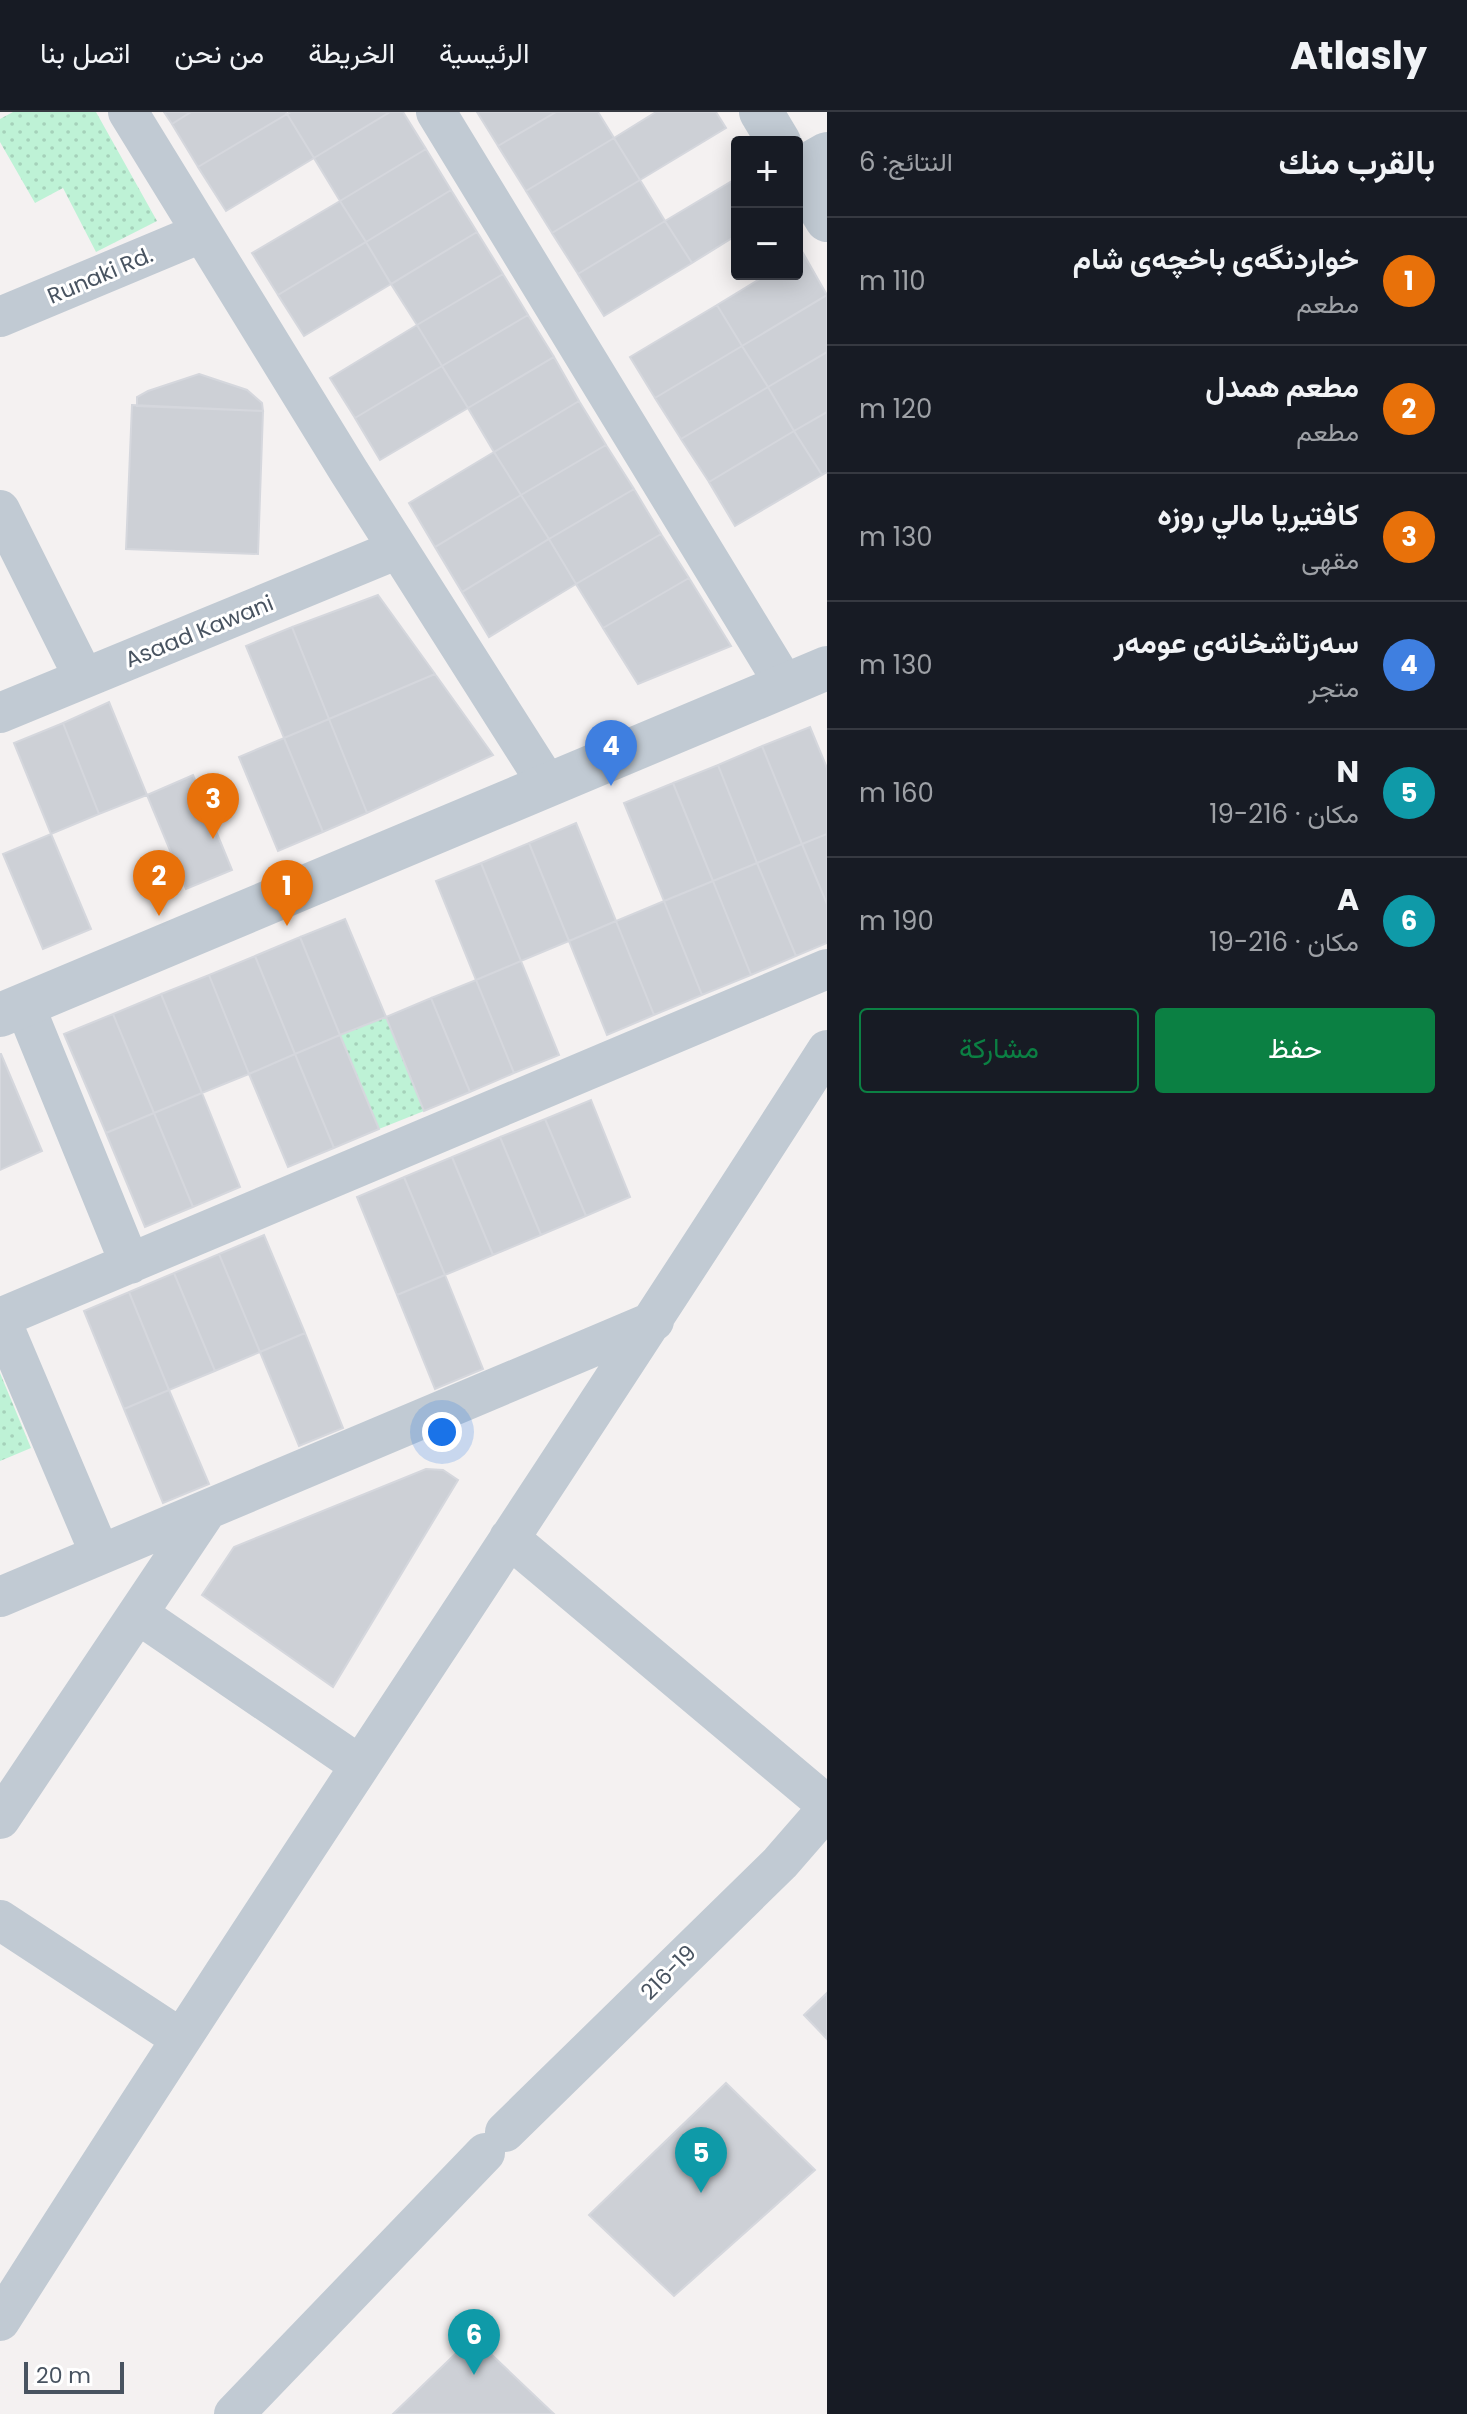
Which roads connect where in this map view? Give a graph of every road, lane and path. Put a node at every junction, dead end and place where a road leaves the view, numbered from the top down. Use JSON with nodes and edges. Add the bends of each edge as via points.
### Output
{"nodes":[{"id":1,"x":128,"y":112,"type":"edge"},
{"id":2,"x":436,"y":112,"type":"edge"},
{"id":3,"x":761,"y":112,"type":"edge"},
{"id":4,"x":775,"y":136,"type":"edge"},
{"id":5,"x":827,"y":154,"type":"edge"},
{"id":6,"x":803,"y":168,"type":"edge"},
{"id":7,"x":803,"y":181,"type":"edge"},
{"id":8,"x":827,"y":220,"type":"edge"},
{"id":9,"x":201,"y":233,"type":"junction"},
{"id":10,"x":0,"y":317,"type":"edge"},
{"id":11,"x":0,"y":510,"type":"edge"},
{"id":12,"x":398,"y":549,"type":"junction"},
{"id":13,"x":827,"y":668,"type":"edge"},
{"id":14,"x":84,"y":678,"type":"junction"},
{"id":15,"x":785,"y":685,"type":"junction"},
{"id":16,"x":0,"y":713,"type":"edge"},
{"id":17,"x":548,"y":785,"type":"junction"},
{"id":18,"x":827,"y":969,"type":"edge"},
{"id":19,"x":12,"y":1010,"type":"edge"},
{"id":20,"x":827,"y":1050,"type":"edge"},
{"id":21,"x":130,"y":1264,"type":"junction"},
{"id":22,"x":0,"y":1318,"type":"edge"},
{"id":23,"x":654,"y":1321,"type":"junction"},
{"id":24,"x":207,"y":1510,"type":"junction"},
{"id":25,"x":509,"y":1538,"type":"junction"},
{"id":26,"x":100,"y":1554,"type":"junction"},
{"id":27,"x":0,"y":1597,"type":"edge"},
{"id":28,"x":138,"y":1614,"type":"junction"},
{"id":29,"x":358,"y":1764,"type":"junction"},
{"id":30,"x":827,"y":1807,"type":"edge"},
{"id":31,"x":0,"y":1819,"type":"edge"},
{"id":32,"x":0,"y":1920,"type":"edge"},
{"id":33,"x":180,"y":2038,"type":"junction"},
{"id":34,"x":0,"y":2321,"type":"edge"},
{"id":35,"x":234,"y":2414,"type":"edge"}],
"edges":[{"from":1,"to":9,"type":"street"},
{"from":2,"to":15,"type":"street"},
{"from":3,"to":4,"type":"street"},
{"from":5,"to":6,"type":"street"},
{"from":7,"to":8,"type":"street"},
{"from":9,"to":10,"type":"street","name":"Runaki Rd."},
{"from":9,"to":12,"type":"street"},
{"from":11,"to":14,"type":"street"},
{"from":12,"to":14,"type":"street","name":"Asaad Kawani"},
{"from":12,"to":17,"type":"street"},
{"from":13,"to":15,"type":"street"},
{"from":14,"to":16,"type":"street","name":"Asaad Kawani"},
{"from":15,"to":17,"type":"street"},
{"from":17,"to":19,"type":"street"},
{"from":18,"to":21,"type":"street"},
{"from":19,"to":21,"type":"street"},
{"from":20,"to":23,"type":"street"},
{"from":21,"to":22,"type":"street"},
{"from":22,"to":26,"type":"street"},
{"from":23,"to":24,"type":"street"},
{"from":23,"to":25,"type":"street"},
{"from":24,"to":26,"type":"street"},
{"from":24,"to":28,"type":"street"},
{"from":25,"to":29,"type":"street"},
{"from":25,"to":30,"type":"street"},
{"from":26,"to":27,"type":"street"},
{"from":28,"to":29,"type":"street"},
{"from":28,"to":31,"type":"street"},
{"from":29,"to":33,"type":"street"},
{"from":30,"to":35,"type":"street","name":"216-19","via":[[780,1863],[495,2143]]},
{"from":32,"to":33,"type":"street"},
{"from":33,"to":34,"type":"street"}]}
